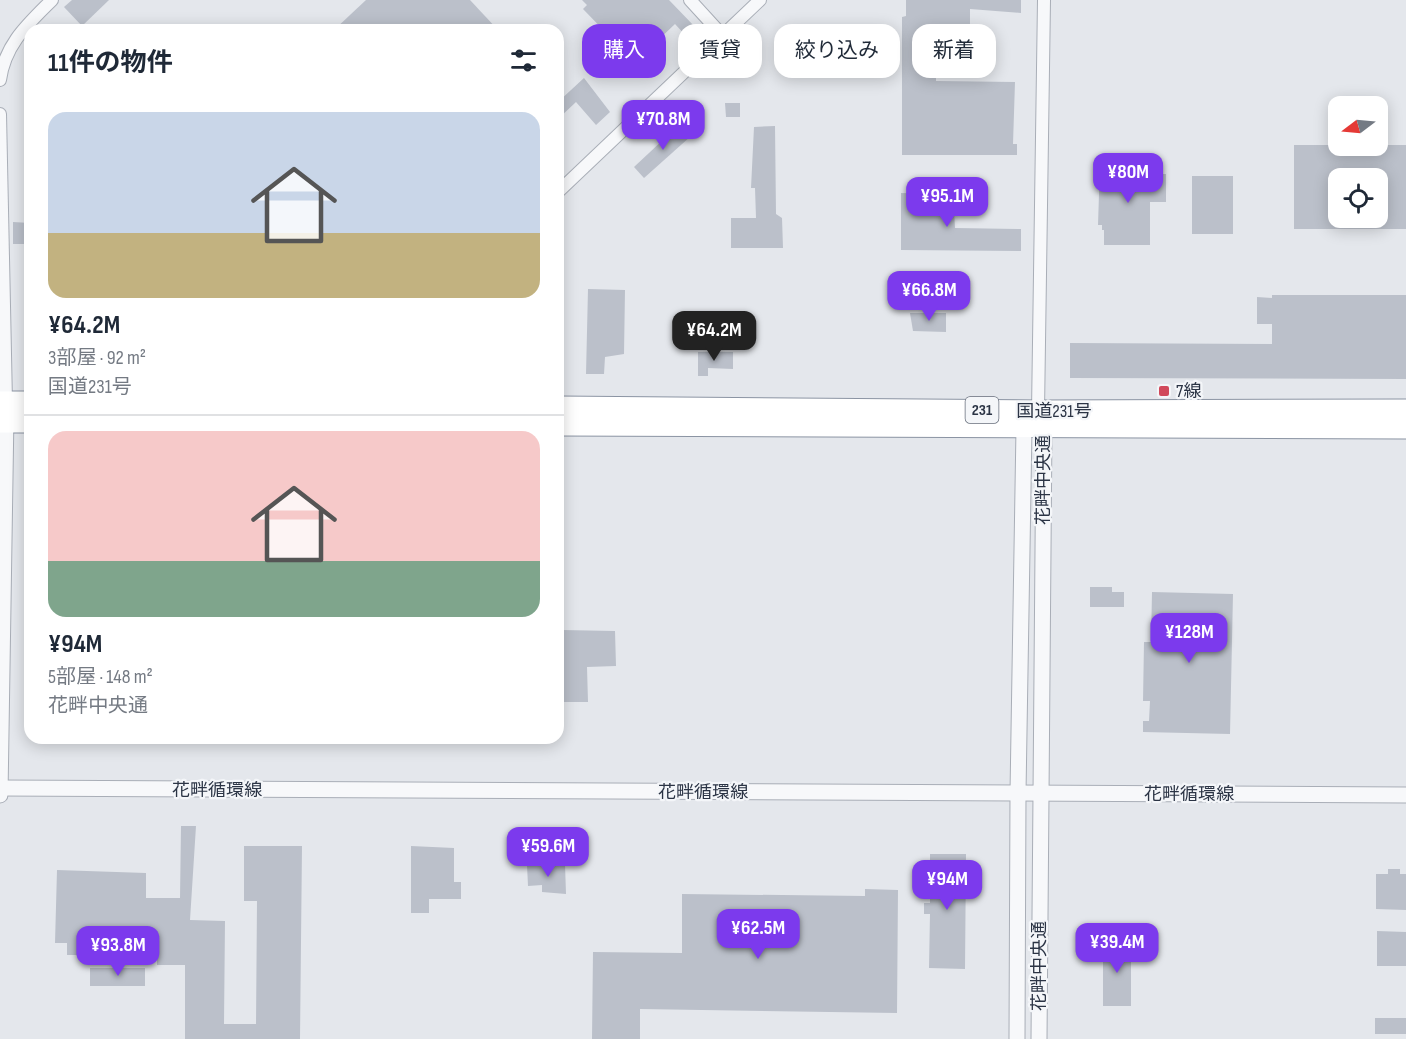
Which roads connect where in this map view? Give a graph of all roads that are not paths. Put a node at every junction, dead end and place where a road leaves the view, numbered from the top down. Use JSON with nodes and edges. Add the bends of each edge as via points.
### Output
{"nodes":[{"id":1,"x":52,"y":0,"type":"edge"},
{"id":2,"x":690,"y":0,"type":"edge"},
{"id":3,"x":760,"y":0,"type":"edge"},
{"id":4,"x":1044,"y":0,"type":"edge"},
{"id":5,"x":29,"y":24,"type":"edge"},
{"id":6,"x":712,"y":24,"type":"edge"},
{"id":7,"x":735,"y":24,"type":"edge"},
{"id":8,"x":24,"y":29,"type":"edge"},
{"id":9,"x":679,"y":78,"type":"edge"},
{"id":10,"x":0,"y":80,"type":"edge"},
{"id":11,"x":0,"y":114,"type":"edge"},
{"id":12,"x":564,"y":186,"type":"edge"},
{"id":13,"x":24,"y":404,"type":"edge"},
{"id":14,"x":564,"y":407,"type":"edge"},
{"id":15,"x":1406,"y":410,"type":"edge"},
{"id":16,"x":3,"y":412,"type":"edge"},
{"id":17,"x":24,"y":420,"type":"edge"},
{"id":18,"x":1035,"y":422,"type":"junction"},
{"id":19,"x":564,"y":425,"type":"edge"},
{"id":20,"x":1406,"y":428,"type":"edge"},
{"id":21,"x":0,"y":788,"type":"edge"},
{"id":22,"x":1018,"y":793,"type":"junction"},
{"id":23,"x":1039,"y":793,"type":"junction"},
{"id":24,"x":0,"y":795,"type":"edge"},
{"id":25,"x":1406,"y":795,"type":"edge"},
{"id":26,"x":1017,"y":1039,"type":"edge"},
{"id":27,"x":1039,"y":1039,"type":"edge"}],
"edges":[{"from":1,"to":5,"type":"street"},
{"from":2,"to":6,"type":"street"},
{"from":3,"to":7,"type":"street"},
{"from":4,"to":18,"type":"street"},
{"from":8,"to":10,"type":"street","via":[[2,64]]},
{"from":9,"to":12,"type":"street"},
{"from":11,"to":16,"type":"street"},
{"from":13,"to":16,"type":"highway"},
{"from":14,"to":18,"type":"highway","name":"国道231号","number":"231"},
{"from":15,"to":18,"type":"highway","name":"国道231号","number":"231"},
{"from":16,"to":17,"type":"highway"},
{"from":16,"to":21,"type":"street"},
{"from":18,"to":19,"type":"highway","name":"国道231号","number":"231"},
{"from":18,"to":20,"type":"highway","name":"国道231号","number":"231"},
{"from":18,"to":22,"type":"street","name":"花畔中央通"},
{"from":18,"to":23,"type":"street","name":"花畔中央通"},
{"from":21,"to":22,"type":"street","name":"花畔循環線"},
{"from":21,"to":24,"type":"street"},
{"from":22,"to":23,"type":"street","name":"花畔循環線"},
{"from":22,"to":26,"type":"street","name":"花畔中央通"},
{"from":23,"to":25,"type":"street","name":"花畔循環線"},
{"from":23,"to":27,"type":"street","name":"花畔中央通"}]}
